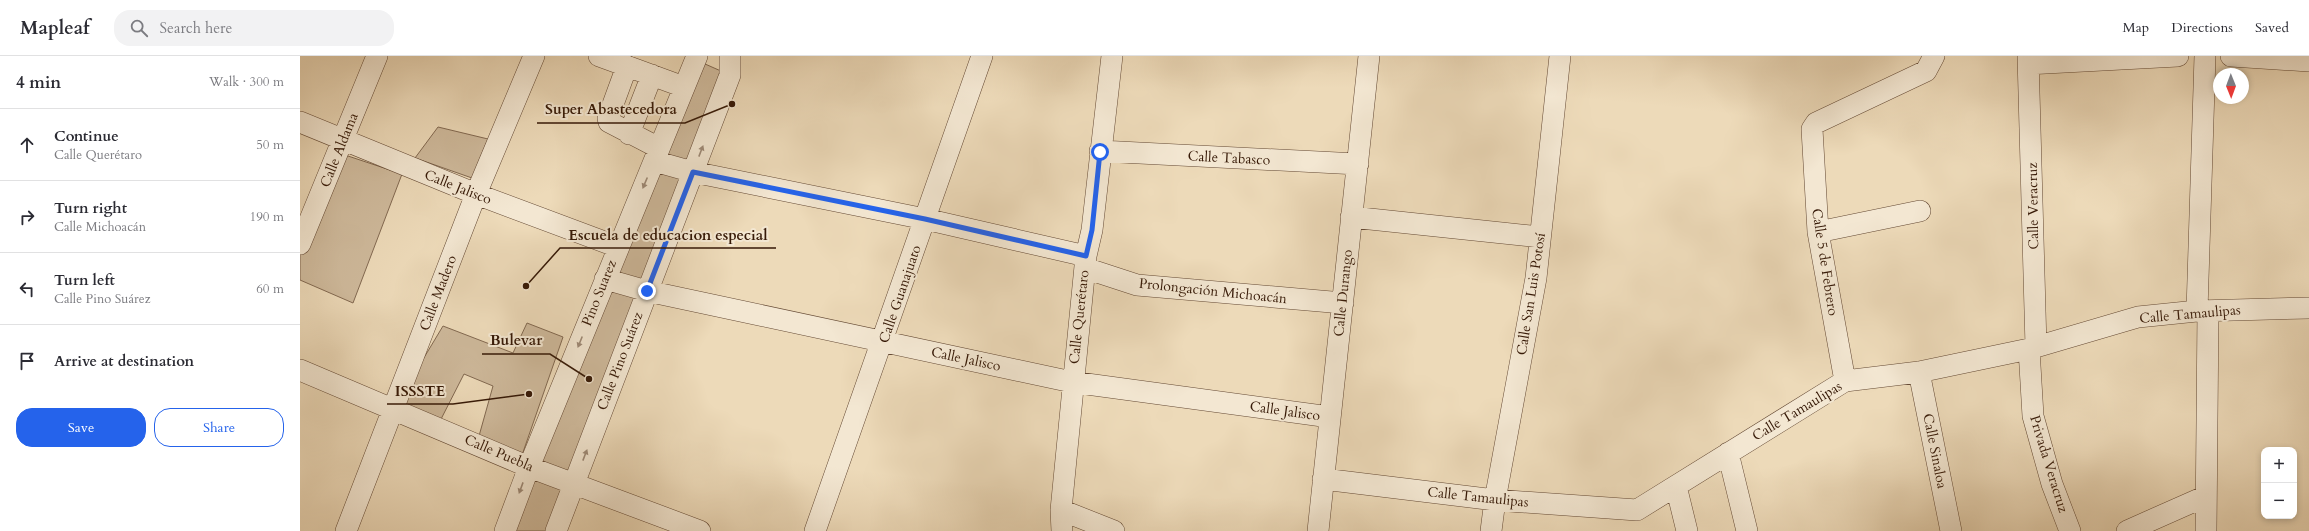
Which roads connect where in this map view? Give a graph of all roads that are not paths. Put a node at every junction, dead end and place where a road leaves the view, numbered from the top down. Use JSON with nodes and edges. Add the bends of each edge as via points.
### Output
{"nodes":[{"id":1,"x":377,"y":56,"type":"edge"},
{"id":2,"x":534,"y":56,"type":"edge"},
{"id":3,"x":599,"y":56,"type":"edge"},
{"id":4,"x":697,"y":56,"type":"edge"},
{"id":5,"x":730,"y":56,"type":"edge"},
{"id":6,"x":982,"y":56,"type":"edge"},
{"id":7,"x":1112,"y":56,"type":"edge"},
{"id":8,"x":1369,"y":56,"type":"edge"},
{"id":9,"x":1560,"y":56,"type":"edge"},
{"id":10,"x":1934,"y":56,"type":"edge"},
{"id":11,"x":2178,"y":56,"type":"edge"},
{"id":12,"x":2206,"y":56,"type":"edge"},
{"id":13,"x":2231,"y":56,"type":"edge"},
{"id":14,"x":2029,"y":60,"type":"edge"},
{"id":15,"x":2309,"y":61,"type":"edge"},
{"id":16,"x":627,"y":66,"type":"junction"},
{"id":17,"x":652,"y":75,"type":"junction"},
{"id":18,"x":684,"y":87,"type":"junction"},
{"id":19,"x":300,"y":122,"type":"edge"},
{"id":20,"x":629,"y":134,"type":"junction"},
{"id":21,"x":343,"y":140,"type":"junction"},
{"id":22,"x":1100,"y":152,"type":"junction"},
{"id":23,"x":656,"y":155,"type":"junction"},
{"id":24,"x":1358,"y":164,"type":"junction"},
{"id":25,"x":693,"y":172,"type":"junction"},
{"id":26,"x":476,"y":194,"type":"junction"},
{"id":27,"x":1920,"y":211,"type":"dead end"},
{"id":28,"x":1351,"y":217,"type":"junction"},
{"id":29,"x":925,"y":219,"type":"junction"},
{"id":30,"x":1818,"y":232,"type":"junction"},
{"id":31,"x":1540,"y":237,"type":"junction"},
{"id":32,"x":300,"y":244,"type":"edge"},
{"id":33,"x":618,"y":247,"type":"junction"},
{"id":34,"x":1085,"y":262,"type":"junction"},
{"id":35,"x":605,"y":279,"type":"junction"},
{"id":36,"x":647,"y":291,"type":"junction"},
{"id":37,"x":1342,"y":303,"type":"junction"},
{"id":38,"x":2308,"y":305,"type":"edge"},
{"id":39,"x":2203,"y":311,"type":"junction"},
{"id":40,"x":883,"y":342,"type":"junction"},
{"id":41,"x":2032,"y":348,"type":"junction"},
{"id":42,"x":300,"y":370,"type":"edge"},
{"id":43,"x":1919,"y":372,"type":"junction"},
{"id":44,"x":1845,"y":381,"type":"junction"},
{"id":45,"x":1072,"y":382,"type":"junction"},
{"id":46,"x":393,"y":409,"type":"junction"},
{"id":47,"x":1330,"y":417,"type":"junction"},
{"id":48,"x":1728,"y":453,"type":"junction"},
{"id":49,"x":529,"y":467,"type":"junction"},
{"id":50,"x":1323,"y":480,"type":"junction"},
{"id":51,"x":574,"y":484,"type":"junction"},
{"id":52,"x":1676,"y":486,"type":"junction"},
{"id":53,"x":2206,"y":496,"type":"junction"},
{"id":54,"x":1495,"y":500,"type":"junction"},
{"id":55,"x":1061,"y":510,"type":"junction"},
{"id":56,"x":346,"y":531,"type":"edge"},
{"id":57,"x":505,"y":531,"type":"edge"},
{"id":58,"x":556,"y":531,"type":"edge"},
{"id":59,"x":700,"y":531,"type":"edge"},
{"id":60,"x":815,"y":531,"type":"edge"},
{"id":61,"x":1062,"y":531,"type":"edge"},
{"id":62,"x":1114,"y":531,"type":"edge"},
{"id":63,"x":1318,"y":531,"type":"edge"},
{"id":64,"x":1492,"y":531,"type":"edge"},
{"id":65,"x":1686,"y":531,"type":"edge"},
{"id":66,"x":1747,"y":531,"type":"edge"},
{"id":67,"x":1951,"y":531,"type":"edge"},
{"id":68,"x":2070,"y":531,"type":"edge"},
{"id":69,"x":2127,"y":531,"type":"edge"},
{"id":70,"x":2206,"y":531,"type":"edge"}],
"edges":[{"from":1,"to":21,"type":"street","name":"Calle Aldama"},
{"from":2,"to":26,"type":"street","name":"Calle Madero"},
{"from":3,"to":16,"type":"street"},
{"from":4,"to":18,"type":"street","name":"Pino Suarez"},
{"from":25,"to":5,"type":"street","name":"Calle Pino Suárez","one_way":true,"via":[[730,75]]},
{"from":6,"to":29,"type":"street","name":"Calle Guanajuato"},
{"from":7,"to":22,"type":"street","name":"Calle Querétaro"},
{"from":8,"to":24,"type":"street","name":"Calle Durango"},
{"from":9,"to":31,"type":"street","name":"Calle San Luis Potosí"},
{"from":10,"to":30,"type":"street","name":"Calle 5 de Febrero","via":[[1926,71],[1816,123],[1811,141]]},
{"from":11,"to":14,"type":"street"},
{"from":12,"to":39,"type":"street"},
{"from":13,"to":15,"type":"street"},
{"from":14,"to":41,"type":"street","name":"Calle Veracruz"},
{"from":16,"to":17,"type":"street"},
{"from":16,"to":20,"type":"street","name":"Prolongación Michoacán","via":[[608,118],[613,126]]},
{"from":17,"to":18,"type":"street"},
{"from":17,"to":20,"type":"street"},
{"from":18,"to":23,"type":"street","name":"Pino Suarez"},
{"from":19,"to":21,"type":"street","name":"Calle Jalisco"},
{"from":20,"to":23,"type":"street","name":"Prolongación Michoacán"},
{"from":21,"to":26,"type":"street","name":"Calle Jalisco"},
{"from":21,"to":32,"type":"street","name":"Calle Aldama"},
{"from":22,"to":24,"type":"street","name":"Calle Tabasco"},
{"from":22,"to":34,"type":"street","name":"Calle Querétaro","via":[[1092,230]]},
{"from":23,"to":25,"type":"street","name":"Prolongación Michoacán"},
{"from":23,"to":33,"type":"street","name":"Pino Suarez","one_way":true},
{"from":24,"to":28,"type":"street","name":"Calle Durango"},
{"from":25,"to":29,"type":"street","name":"Prolongación Michoacán"},
{"from":25,"to":36,"type":"street","name":"Calle Pino Suárez"},
{"from":26,"to":33,"type":"street","name":"Calle Jalisco"},
{"from":26,"to":46,"type":"street","name":"Calle Madero"},
{"from":27,"to":30,"type":"street"},
{"from":28,"to":31,"type":"street"},
{"from":28,"to":37,"type":"street","name":"Calle Durango"},
{"from":29,"to":34,"type":"street","name":"Prolongación Michoacán"},
{"from":29,"to":40,"type":"street","name":"Calle Guanajuato"},
{"from":30,"to":44,"type":"street","name":"Calle 5 de Febrero"},
{"from":31,"to":54,"type":"street","name":"Calle San Luis Potosí","via":[[1536,278]]},
{"from":33,"to":35,"type":"street","name":"Pino Suarez"},
{"from":34,"to":37,"type":"street","name":"Prolongación Michoacán","via":[[1137,285]]},
{"from":34,"to":45,"type":"street","name":"Calle Querétaro"},
{"from":35,"to":36,"type":"street","name":"Calle Jalisco"},
{"from":35,"to":49,"type":"street","name":"Pino Suarez","one_way":true},
{"from":36,"to":40,"type":"street","name":"Calle Jalisco"},
{"from":51,"to":36,"type":"street","name":"Calle Pino Suárez","one_way":true},
{"from":37,"to":47,"type":"street","name":"Calle Durango"},
{"from":38,"to":39,"type":"street","name":"Calle Tamaulipas"},
{"from":39,"to":41,"type":"street","name":"Calle Tamaulipas","via":[[2138,317]]},
{"from":39,"to":53,"type":"street"},
{"from":40,"to":45,"type":"street","name":"Calle Jalisco"},
{"from":40,"to":60,"type":"street","name":"Calle Guanajuato"},
{"from":41,"to":43,"type":"street","name":"Calle Tamaulipas"},
{"from":41,"to":68,"type":"street","name":"Privada Veracruz","via":[[2033,416],[2052,484]]},
{"from":42,"to":46,"type":"street","name":"Calle Puebla"},
{"from":43,"to":44,"type":"street","name":"Calle Tamaulipas"},
{"from":43,"to":67,"type":"street","name":"Calle Sinaloa"},
{"from":44,"to":48,"type":"street","name":"Calle Tamaulipas"},
{"from":45,"to":47,"type":"street","name":"Calle Jalisco"},
{"from":45,"to":55,"type":"street","name":"Calle Querétaro"},
{"from":46,"to":49,"type":"street","name":"Calle Puebla"},
{"from":46,"to":56,"type":"street","name":"Calle Madero"},
{"from":47,"to":50,"type":"street","name":"Calle Durango"},
{"from":48,"to":52,"type":"street","name":"Calle Tamaulipas"},
{"from":48,"to":66,"type":"street"},
{"from":49,"to":51,"type":"street","name":"Calle Puebla"},
{"from":49,"to":57,"type":"street","name":"Pino Suarez","one_way":true},
{"from":50,"to":54,"type":"street","name":"Calle Tamaulipas"},
{"from":50,"to":63,"type":"street","name":"Calle Durango"},
{"from":51,"to":58,"type":"street","name":"Calle Pino Suárez"},
{"from":51,"to":59,"type":"street","name":"Calle Puebla"},
{"from":52,"to":54,"type":"street","name":"Calle Tamaulipas","via":[[1637,510]]},
{"from":52,"to":65,"type":"street"},
{"from":53,"to":69,"type":"street"},
{"from":53,"to":70,"type":"street"},
{"from":54,"to":64,"type":"street","name":"Calle San Luis Potosí"},
{"from":55,"to":61,"type":"street","name":"Calle Querétaro"},
{"from":55,"to":62,"type":"street"}]}
